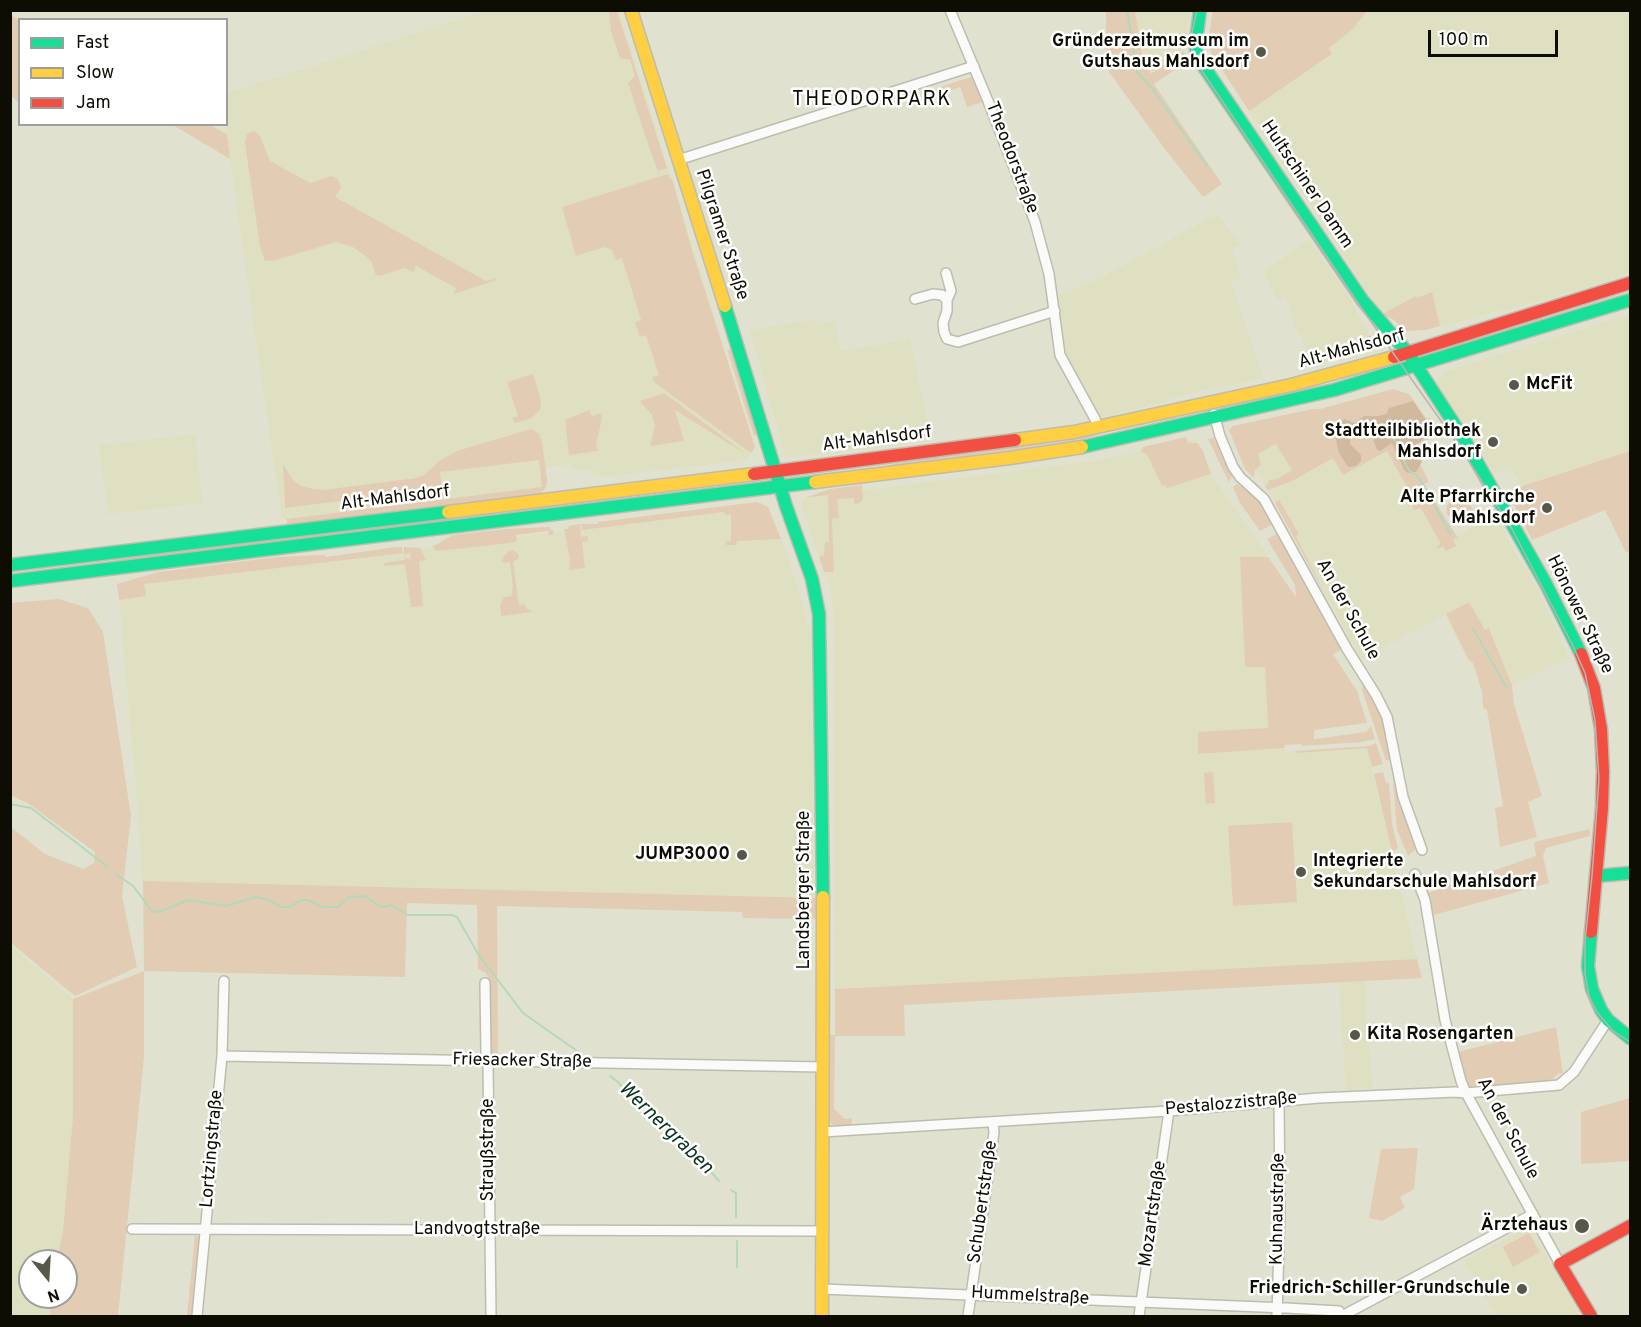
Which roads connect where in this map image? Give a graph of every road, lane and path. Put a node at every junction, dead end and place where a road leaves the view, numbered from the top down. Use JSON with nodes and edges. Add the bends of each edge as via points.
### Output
{"nodes":[{"id":1,"x":631,"y":10,"type":"edge"},
{"id":2,"x":950,"y":10,"type":"edge"},
{"id":3,"x":1200,"y":10,"type":"edge"},
{"id":4,"x":974,"y":66,"type":"junction"},
{"id":5,"x":678,"y":160,"type":"junction"},
{"id":6,"x":946,"y":273,"type":"dead end"},
{"id":7,"x":1630,"y":283,"type":"edge"},
{"id":8,"x":915,"y":298,"type":"dead end"},
{"id":9,"x":947,"y":300,"type":"junction"},
{"id":10,"x":1630,"y":300,"type":"edge"},
{"id":11,"x":1055,"y":311,"type":"junction"},
{"id":12,"x":1408,"y":353,"type":"junction"},
{"id":13,"x":1417,"y":367,"type":"junction"},
{"id":14,"x":1211,"y":402,"type":"junction"},
{"id":15,"x":1215,"y":417,"type":"junction"},
{"id":16,"x":1098,"y":427,"type":"junction"},
{"id":17,"x":776,"y":471,"type":"junction"},
{"id":18,"x":780,"y":486,"type":"junction"},
{"id":19,"x":10,"y":565,"type":"edge"},
{"id":20,"x":10,"y":581,"type":"edge"},
{"id":21,"x":1422,"y":850,"type":"dead end"},
{"id":22,"x":1630,"y":873,"type":"edge"},
{"id":23,"x":1415,"y":874,"type":"dead end"},
{"id":24,"x":1596,"y":876,"type":"junction"},
{"id":25,"x":224,"y":981,"type":"dead end"},
{"id":26,"x":485,"y":983,"type":"dead end"},
{"id":27,"x":1608,"y":1020,"type":"junction"},
{"id":28,"x":1630,"y":1038,"type":"edge"},
{"id":29,"x":222,"y":1056,"type":"junction"},
{"id":30,"x":488,"y":1062,"type":"junction"},
{"id":31,"x":822,"y":1067,"type":"junction"},
{"id":32,"x":1466,"y":1093,"type":"junction"},
{"id":33,"x":1279,"y":1101,"type":"junction"},
{"id":34,"x":1169,"y":1111,"type":"junction"},
{"id":35,"x":993,"y":1122,"type":"junction"},
{"id":36,"x":822,"y":1132,"type":"junction"},
{"id":37,"x":1533,"y":1214,"type":"junction"},
{"id":38,"x":1630,"y":1226,"type":"edge"},
{"id":39,"x":205,"y":1229,"type":"junction"},
{"id":40,"x":132,"y":1230,"type":"dead end"},
{"id":41,"x":490,"y":1231,"type":"junction"},
{"id":42,"x":822,"y":1231,"type":"junction"},
{"id":43,"x":1560,"y":1264,"type":"junction"},
{"id":44,"x":822,"y":1289,"type":"junction"},
{"id":45,"x":971,"y":1294,"type":"junction"},
{"id":46,"x":1141,"y":1303,"type":"junction"},
{"id":47,"x":1277,"y":1312,"type":"edge"},
{"id":48,"x":197,"y":1317,"type":"edge"},
{"id":49,"x":491,"y":1317,"type":"edge"},
{"id":50,"x":822,"y":1317,"type":"edge"},
{"id":51,"x":968,"y":1317,"type":"edge"},
{"id":52,"x":1139,"y":1317,"type":"edge"},
{"id":53,"x":1342,"y":1317,"type":"edge"},
{"id":54,"x":1591,"y":1317,"type":"edge"}],
"edges":[{"from":1,"to":5,"type":"main road","name":"Pilgramer Straße"},
{"from":2,"to":4,"type":"street","name":"Theodorstraße"},
{"from":3,"to":12,"type":"main road","name":"Hultschiner Damm","via":[[1196,51],[1200,61],[1363,301]]},
{"from":4,"to":5,"type":"street"},
{"from":4,"to":11,"type":"street","name":"Theodorstraße","via":[[1035,222]]},
{"from":5,"to":17,"type":"main road","name":"Pilgramer Straße"},
{"from":6,"to":9,"type":"street","via":[[951,291]]},
{"from":7,"to":12,"type":"main road","name":"Alt-Mahlsdorf"},
{"from":8,"to":9,"type":"street","via":[[933,294]]},
{"from":9,"to":11,"type":"street","via":[[944,332],[947,339],[958,342]]},
{"from":10,"to":13,"type":"main road","name":"Alt-Mahlsdorf"},
{"from":11,"to":16,"type":"street","name":"Theodorstraße","via":[[1060,355]]},
{"from":12,"to":13,"type":"main road","name":"Hultschiner Damm"},
{"from":12,"to":14,"type":"main road","name":"Alt-Mahlsdorf"},
{"from":13,"to":15,"type":"main road","name":"Alt-Mahlsdorf","via":[[1313,396]]},
{"from":13,"to":24,"type":"main road","name":"Hönower Straße","via":[[1501,503],[1588,669],[1603,759]]},
{"from":14,"to":15,"type":"street","name":"An der Schule"},
{"from":14,"to":16,"type":"main road","name":"Alt-Mahlsdorf"},
{"from":15,"to":18,"type":"main road","name":"Alt-Mahlsdorf","via":[[1094,445]]},
{"from":15,"to":21,"type":"street","name":"An der Schule","via":[[1233,467],[1264,499],[1380,702],[1387,717],[1403,797]]},
{"from":16,"to":17,"type":"main road","name":"Alt-Mahlsdorf"},
{"from":17,"to":18,"type":"main road","name":"Landsberger Straße"},
{"from":17,"to":19,"type":"main road","name":"Alt-Mahlsdorf"},
{"from":18,"to":20,"type":"main road","name":"Alt-Mahlsdorf"},
{"from":18,"to":31,"type":"main road","name":"Landsberger Straße","via":[[812,579],[819,614]]},
{"from":22,"to":24,"type":"main road"},
{"from":23,"to":32,"type":"street","name":"An der Schule","via":[[1425,900],[1447,1029]]},
{"from":24,"to":27,"type":"main road","name":"Hönower Straße","via":[[1588,966],[1596,1000]]},
{"from":25,"to":29,"type":"street","name":"Lortzingstraße"},
{"from":26,"to":30,"type":"street","name":"Straußstraße"},
{"from":27,"to":28,"type":"main road","name":"Hönower Straße"},
{"from":27,"to":32,"type":"street","name":"Pestalozzistraße","via":[[1574,1072],[1559,1085]]},
{"from":29,"to":30,"type":"street","name":"Friesacker Straße"},
{"from":29,"to":39,"type":"street","name":"Lortzingstraße"},
{"from":30,"to":31,"type":"street","name":"Friesacker Straße"},
{"from":30,"to":41,"type":"street","name":"Straußstraße"},
{"from":31,"to":36,"type":"main road","name":"Landsberger Straße"},
{"from":32,"to":33,"type":"street","name":"Pestalozzistraße"},
{"from":32,"to":37,"type":"street","name":"An der Schule"},
{"from":33,"to":34,"type":"street","name":"Pestalozzistraße"},
{"from":33,"to":47,"type":"street","name":"Kuhnaustraße"},
{"from":34,"to":35,"type":"street","name":"Pestalozzistraße"},
{"from":34,"to":46,"type":"street","name":"Mozartstraße"},
{"from":35,"to":36,"type":"street","name":"Pestalozzistraße"},
{"from":35,"to":45,"type":"street","name":"Schubertstraße"},
{"from":36,"to":42,"type":"main road","name":"Landsberger Straße"},
{"from":37,"to":43,"type":"street","name":"An der Schule"},
{"from":37,"to":53,"type":"street","name":"Hummelstraße"},
{"from":38,"to":43,"type":"main road"},
{"from":39,"to":40,"type":"street","name":"Landvogtstraße"},
{"from":39,"to":41,"type":"street","name":"Landvogtstraße"},
{"from":39,"to":48,"type":"street","name":"Lortzingstraße"},
{"from":41,"to":42,"type":"street","name":"Landvogtstraße"},
{"from":41,"to":49,"type":"street","name":"Straußstraße"},
{"from":42,"to":44,"type":"main road","name":"Landsberger Straße"},
{"from":43,"to":54,"type":"main road","name":"An der Schule"},
{"from":44,"to":45,"type":"street","name":"Hummelstraße"},
{"from":44,"to":50,"type":"main road","name":"Landsberger Straße"},
{"from":45,"to":46,"type":"street","name":"Hummelstraße"},
{"from":45,"to":51,"type":"street","name":"Schubertstraße"},
{"from":46,"to":47,"type":"street","name":"Hummelstraße"},
{"from":46,"to":52,"type":"street","name":"Mozartstraße"},
{"from":47,"to":53,"type":"street","name":"Hummelstraße","via":[[1339,1311]]}]}
